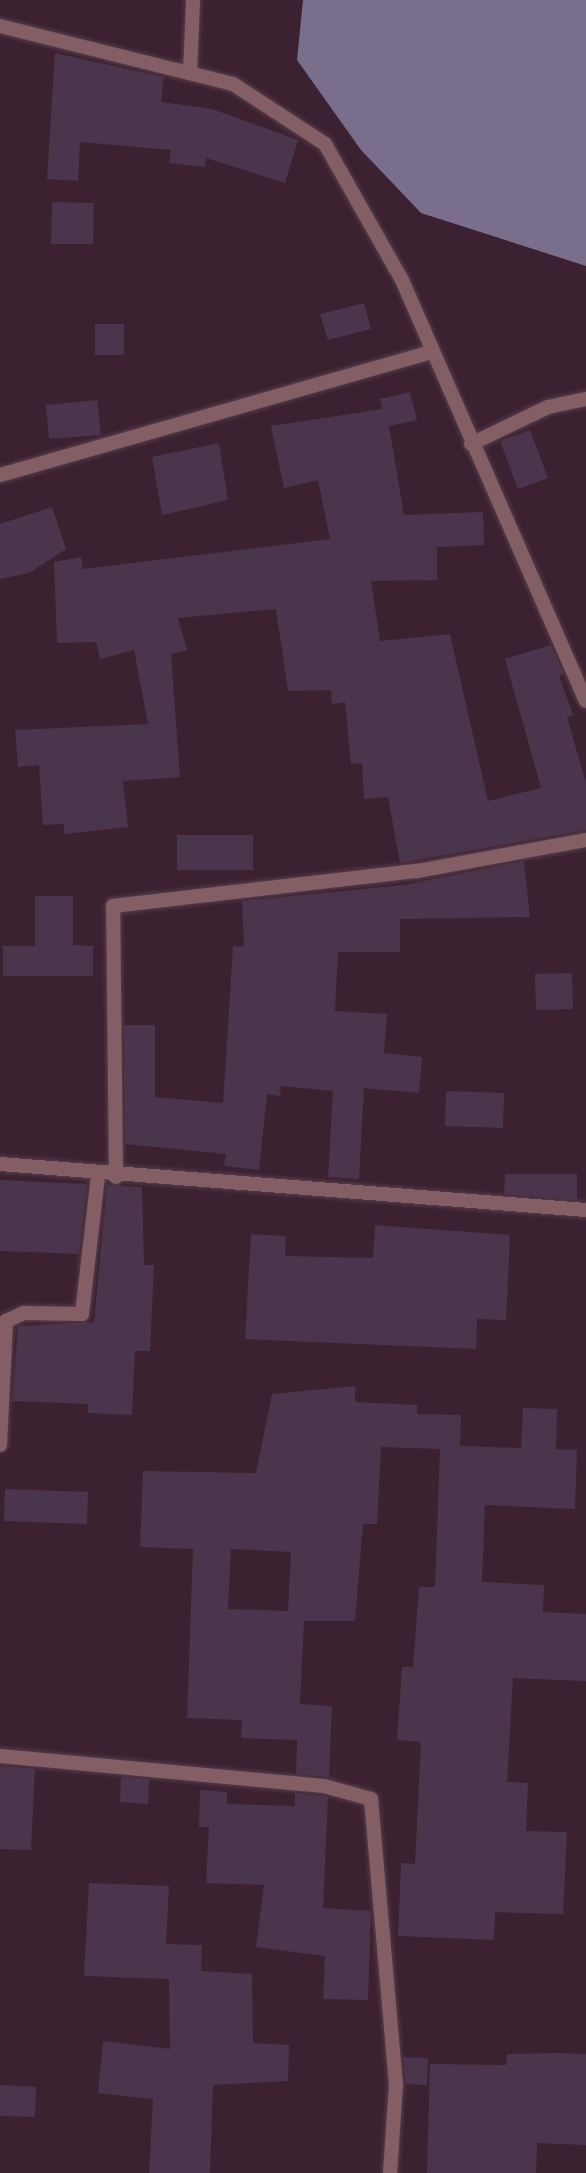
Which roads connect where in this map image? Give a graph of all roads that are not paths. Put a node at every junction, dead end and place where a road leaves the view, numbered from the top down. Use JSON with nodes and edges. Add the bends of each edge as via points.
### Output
{"nodes":[{"id":1,"x":193,"y":0,"type":"edge"},
{"id":2,"x":0,"y":26,"type":"edge"},
{"id":3,"x":190,"y":73,"type":"junction"},
{"id":4,"x":432,"y":352,"type":"junction"},
{"id":5,"x":586,"y":399,"type":"edge"},
{"id":6,"x":471,"y":444,"type":"junction"},
{"id":7,"x":0,"y":475,"type":"edge"},
{"id":8,"x":586,"y":701,"type":"edge"},
{"id":9,"x":586,"y":840,"type":"edge"},
{"id":10,"x":0,"y":1164,"type":"edge"},
{"id":11,"x":98,"y":1176,"type":"junction"},
{"id":12,"x":116,"y":1177,"type":"junction"},
{"id":13,"x":586,"y":1210,"type":"edge"},
{"id":14,"x":0,"y":1445,"type":"edge"},
{"id":15,"x":0,"y":1756,"type":"edge"},
{"id":16,"x":390,"y":2173,"type":"edge"}],
"edges":[{"from":1,"to":3,"type":"street"},
{"from":2,"to":3,"type":"street"},
{"from":3,"to":4,"type":"street","via":[[233,83],[325,144],[402,280]]},
{"from":4,"to":6,"type":"street"},
{"from":4,"to":7,"type":"street"},
{"from":5,"to":6,"type":"street","via":[[548,407]]},
{"from":6,"to":8,"type":"street"},
{"from":9,"to":12,"type":"street","via":[[417,871],[113,906]]},
{"from":10,"to":11,"type":"street"},
{"from":11,"to":12,"type":"street"},
{"from":11,"to":14,"type":"street","via":[[82,1314],[24,1313],[6,1321]]},
{"from":12,"to":13,"type":"street"},
{"from":15,"to":16,"type":"street","via":[[324,1786],[371,1799],[396,2085]]}]}
